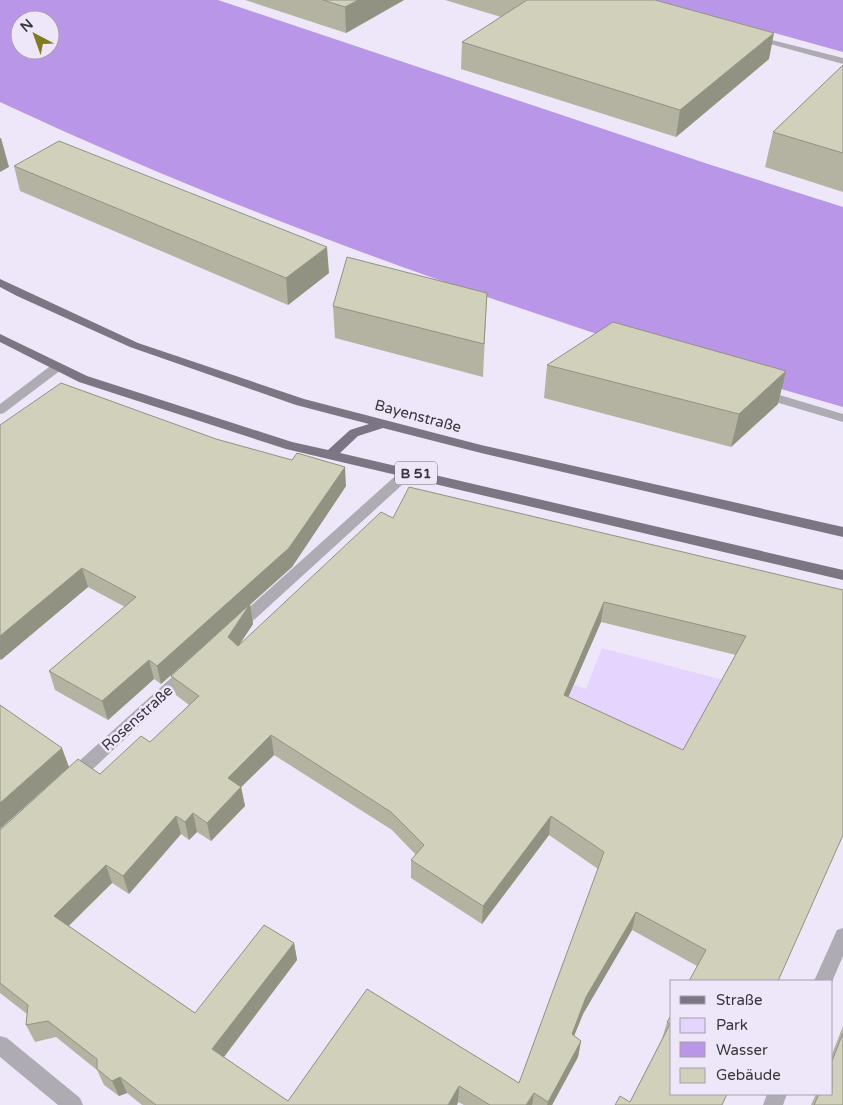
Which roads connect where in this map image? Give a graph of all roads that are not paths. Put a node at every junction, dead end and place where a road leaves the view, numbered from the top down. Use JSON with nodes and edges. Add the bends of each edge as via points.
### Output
{"nodes":[{"id":1,"x":749,"y":35,"type":"edge"},
{"id":2,"x":843,"y":61,"type":"edge"},
{"id":3,"x":0,"y":282,"type":"edge"},
{"id":4,"x":0,"y":338,"type":"edge"},
{"id":5,"x":57,"y":367,"type":"junction"},
{"id":6,"x":748,"y":389,"type":"edge"},
{"id":7,"x":0,"y":410,"type":"edge"},
{"id":8,"x":843,"y":418,"type":"edge"},
{"id":9,"x":382,"y":423,"type":"junction"},
{"id":10,"x":330,"y":455,"type":"junction"},
{"id":11,"x":408,"y":472,"type":"junction"},
{"id":12,"x":843,"y":532,"type":"edge"},
{"id":13,"x":843,"y":575,"type":"edge"},
{"id":14,"x":226,"y":637,"type":"edge"},
{"id":15,"x":197,"y":664,"type":"edge"},
{"id":16,"x":58,"y":790,"type":"edge"},
{"id":17,"x":843,"y":936,"type":"edge"},
{"id":18,"x":824,"y":980,"type":"edge"},
{"id":19,"x":0,"y":1045,"type":"edge"},
{"id":20,"x":73,"y":1105,"type":"edge"}],
"edges":[{"from":1,"to":2,"type":"street"},
{"from":3,"to":9,"type":"main road","name":"Bayenstraße","via":[[126,341],[175,360],[300,402]]},
{"from":4,"to":5,"type":"main road","number":"B 51"},
{"from":5,"to":7,"type":"street"},
{"from":5,"to":10,"type":"main road","number":"B 51","via":[[83,379],[290,446]]},
{"from":6,"to":8,"type":"street"},
{"from":9,"to":10,"type":"main road","via":[[354,432]]},
{"from":9,"to":12,"type":"main road","name":"Bayenstraße","via":[[481,449]]},
{"from":10,"to":11,"type":"main road","number":"B 51"},
{"from":11,"to":13,"type":"main road","number":"B 51"},
{"from":11,"to":14,"type":"street"},
{"from":15,"to":16,"type":"street","name":"Rosenstraße"},
{"from":17,"to":18,"type":"street"},
{"from":19,"to":20,"type":"street"}]}
